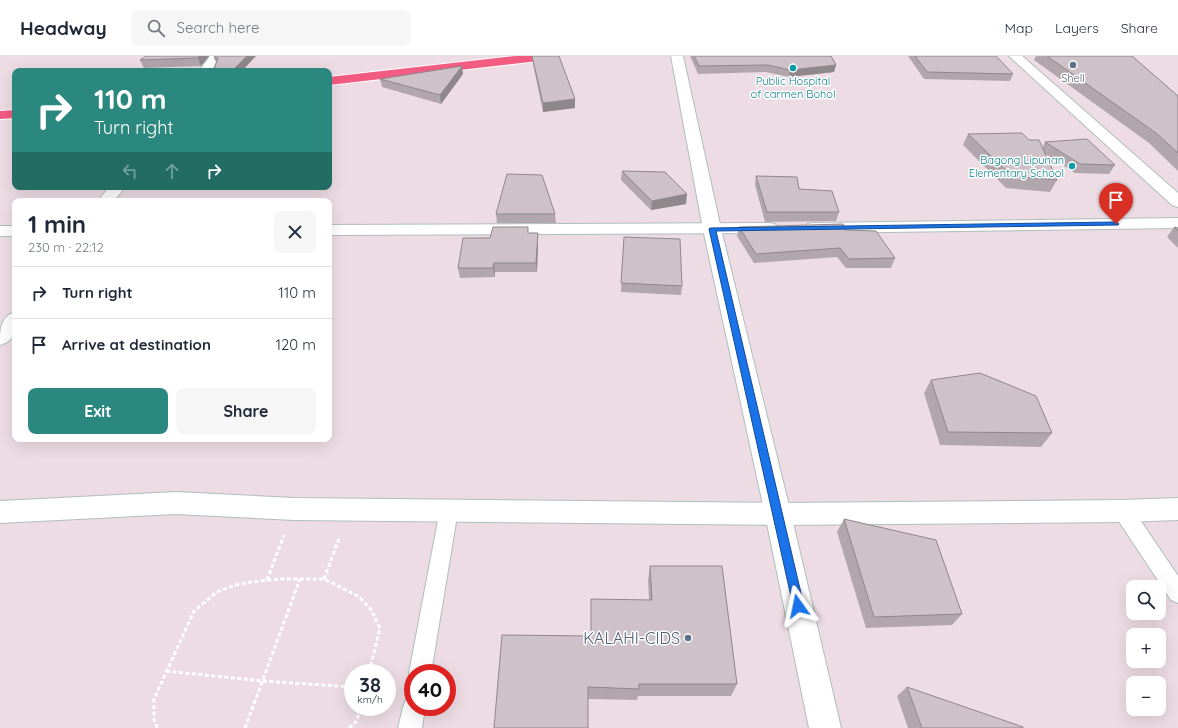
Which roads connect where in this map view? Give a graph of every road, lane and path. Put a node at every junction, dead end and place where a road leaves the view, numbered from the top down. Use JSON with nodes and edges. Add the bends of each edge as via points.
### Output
{"nodes":[{"id":1,"x":216,"y":56,"type":"edge"},
{"id":2,"x":547,"y":56,"type":"edge"},
{"id":3,"x":678,"y":56,"type":"edge"},
{"id":4,"x":1015,"y":56,"type":"edge"},
{"id":5,"x":207,"y":68,"type":"edge"},
{"id":6,"x":332,"y":81,"type":"edge"},
{"id":7,"x":12,"y":114,"type":"edge"},
{"id":8,"x":0,"y":115,"type":"edge"},
{"id":9,"x":115,"y":190,"type":"edge"},
{"id":10,"x":108,"y":198,"type":"edge"},
{"id":11,"x":1178,"y":202,"type":"edge"},
{"id":12,"x":1178,"y":223,"type":"edge"},
{"id":13,"x":712,"y":229,"type":"junction"},
{"id":14,"x":332,"y":230,"type":"edge"},
{"id":15,"x":0,"y":231,"type":"edge"},
{"id":16,"x":12,"y":231,"type":"edge"},
{"id":17,"x":12,"y":322,"type":"edge"},
{"id":18,"x":0,"y":338,"type":"edge"},
{"id":19,"x":294,"y":509,"type":"junction"},
{"id":20,"x":350,"y":509,"type":"junction"},
{"id":21,"x":1178,"y":509,"type":"edge"},
{"id":22,"x":449,"y":510,"type":"junction"},
{"id":23,"x":1123,"y":511,"type":"junction"},
{"id":24,"x":0,"y":512,"type":"edge"},
{"id":25,"x":778,"y":514,"type":"junction"},
{"id":26,"x":300,"y":579,"type":"junction"},
{"id":27,"x":324,"y":579,"type":"junction"},
{"id":28,"x":267,"y":580,"type":"junction"},
{"id":29,"x":1178,"y":593,"type":"edge"},
{"id":30,"x":371,"y":664,"type":"edge"},
{"id":31,"x":422,"y":664,"type":"edge"},
{"id":32,"x":166,"y":671,"type":"junction"},
{"id":33,"x":263,"y":681,"type":"junction"},
{"id":34,"x":344,"y":686,"type":"edge"},
{"id":35,"x":358,"y":716,"type":"edge"},
{"id":36,"x":412,"y":716,"type":"edge"},
{"id":37,"x":157,"y":728,"type":"edge"},
{"id":38,"x":245,"y":728,"type":"edge"},
{"id":39,"x":349,"y":728,"type":"edge"},
{"id":40,"x":410,"y":728,"type":"edge"},
{"id":41,"x":825,"y":728,"type":"edge"}],
"edges":[{"from":1,"to":5,"type":"street"},
{"from":2,"to":6,"type":"main road"},
{"from":3,"to":13,"type":"street"},
{"from":4,"to":11,"type":"street"},
{"from":7,"to":8,"type":"main road"},
{"from":9,"to":10,"type":"street"},
{"from":12,"to":13,"type":"street"},
{"from":13,"to":14,"type":"street"},
{"from":13,"to":25,"type":"street"},
{"from":15,"to":16,"type":"street"},
{"from":17,"to":18,"type":"street"},
{"from":19,"to":20,"type":"street"},
{"from":19,"to":24,"type":"street","via":[[176,503]]},
{"from":19,"to":28,"type":"path"},
{"from":20,"to":22,"type":"street"},
{"from":20,"to":27,"type":"path"},
{"from":21,"to":23,"type":"street"},
{"from":22,"to":25,"type":"street"},
{"from":22,"to":31,"type":"lane"},
{"from":23,"to":25,"type":"street"},
{"from":23,"to":29,"type":"lane"},
{"from":25,"to":41,"type":"street"},
{"from":26,"to":27,"type":"path"},
{"from":26,"to":28,"type":"path"},
{"from":26,"to":33,"type":"path"},
{"from":27,"to":30,"type":"path","via":[[358,596],[370,608],[380,628]]},
{"from":28,"to":32,"type":"path","via":[[217,592],[194,611]]},
{"from":32,"to":33,"type":"path"},
{"from":32,"to":37,"type":"path","via":[[154,699],[154,720]]},
{"from":33,"to":34,"type":"path"},
{"from":33,"to":38,"type":"path"},
{"from":35,"to":39,"type":"path","via":[[357,721]]},
{"from":36,"to":40,"type":"lane"}]}
